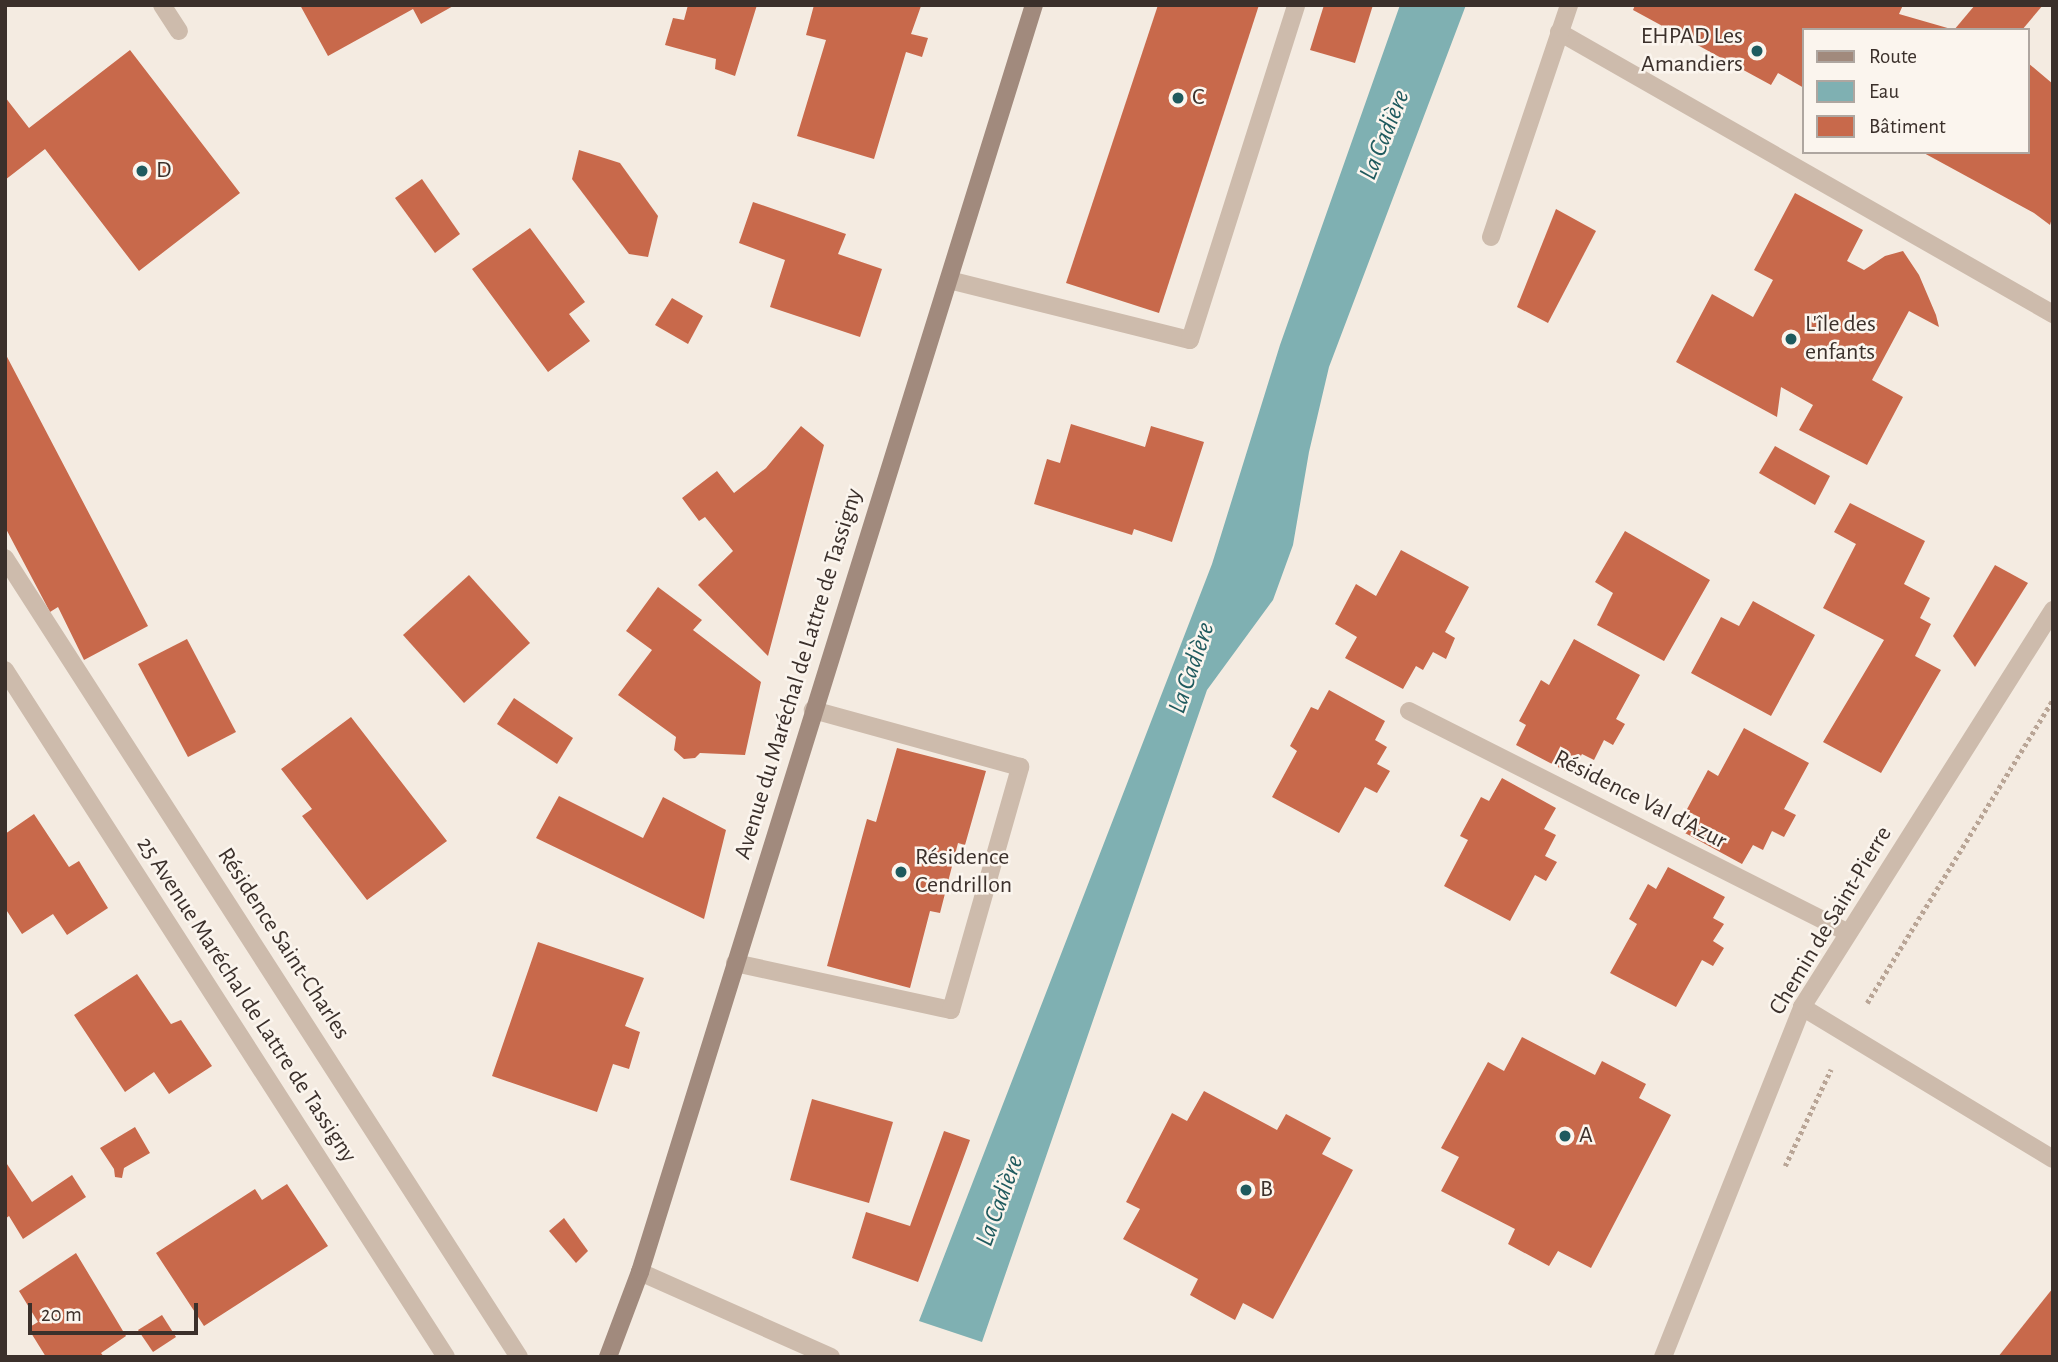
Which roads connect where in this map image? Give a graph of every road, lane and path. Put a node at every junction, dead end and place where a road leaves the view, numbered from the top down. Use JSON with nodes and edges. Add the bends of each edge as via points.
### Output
{"nodes":[{"id":1,"x":162,"y":5,"type":"edge"},
{"id":2,"x":1034,"y":5,"type":"edge"},
{"id":3,"x":1296,"y":5,"type":"edge"},
{"id":4,"x":1569,"y":5,"type":"edge"},
{"id":5,"x":179,"y":31,"type":"dead end"},
{"id":6,"x":1559,"y":32,"type":"junction"},
{"id":7,"x":1491,"y":237,"type":"dead end"},
{"id":8,"x":948,"y":279,"type":"junction"},
{"id":9,"x":2053,"y":314,"type":"edge"},
{"id":10,"x":5,"y":558,"type":"edge"},
{"id":11,"x":2053,"y":610,"type":"edge"},
{"id":12,"x":5,"y":670,"type":"edge"},
{"id":13,"x":813,"y":710,"type":"junction"},
{"id":14,"x":1409,"y":711,"type":"dead end"},
{"id":15,"x":1848,"y":933,"type":"junction"},
{"id":16,"x":735,"y":963,"type":"junction"},
{"id":17,"x":1802,"y":1007,"type":"junction"},
{"id":18,"x":2053,"y":1159,"type":"edge"},
{"id":19,"x":640,"y":1272,"type":"junction"},
{"id":20,"x":446,"y":1357,"type":"edge"},
{"id":21,"x":519,"y":1357,"type":"edge"},
{"id":22,"x":608,"y":1357,"type":"edge"},
{"id":23,"x":831,"y":1357,"type":"edge"},
{"id":24,"x":1663,"y":1357,"type":"edge"}],
"edges":[{"from":1,"to":5,"type":"street"},
{"from":2,"to":8,"type":"main road","name":"Avenue du Maréchal de Lattre de Tassigny"},
{"from":3,"to":8,"type":"street","via":[[1190,340]]},
{"from":4,"to":6,"type":"street"},
{"from":6,"to":7,"type":"street"},
{"from":6,"to":9,"type":"street"},
{"from":8,"to":13,"type":"main road","name":"Avenue du Maréchal de Lattre de Tassigny"},
{"from":10,"to":21,"type":"street","name":"Résidence Saint-Charles"},
{"from":11,"to":15,"type":"street","name":"Chemin de Saint-Pierre"},
{"from":12,"to":20,"type":"street","name":"25 Avenue Maréchal de Lattre de Tassigny"},
{"from":13,"to":16,"type":"main road","name":"Avenue du Maréchal de Lattre de Tassigny"},
{"from":13,"to":16,"type":"street","via":[[1020,767],[951,1010]]},
{"from":14,"to":15,"type":"street","name":"Résidence Val d'Azur"},
{"from":15,"to":17,"type":"street","name":"Chemin de Saint-Pierre"},
{"from":16,"to":19,"type":"main road","name":"Avenue du Maréchal de Lattre de Tassigny"},
{"from":17,"to":18,"type":"street"},
{"from":17,"to":24,"type":"street","name":"Chemin de Saint-Pierre"},
{"from":19,"to":22,"type":"main road","name":"Avenue du Maréchal de Lattre de Tassigny"},
{"from":19,"to":23,"type":"street"}]}
